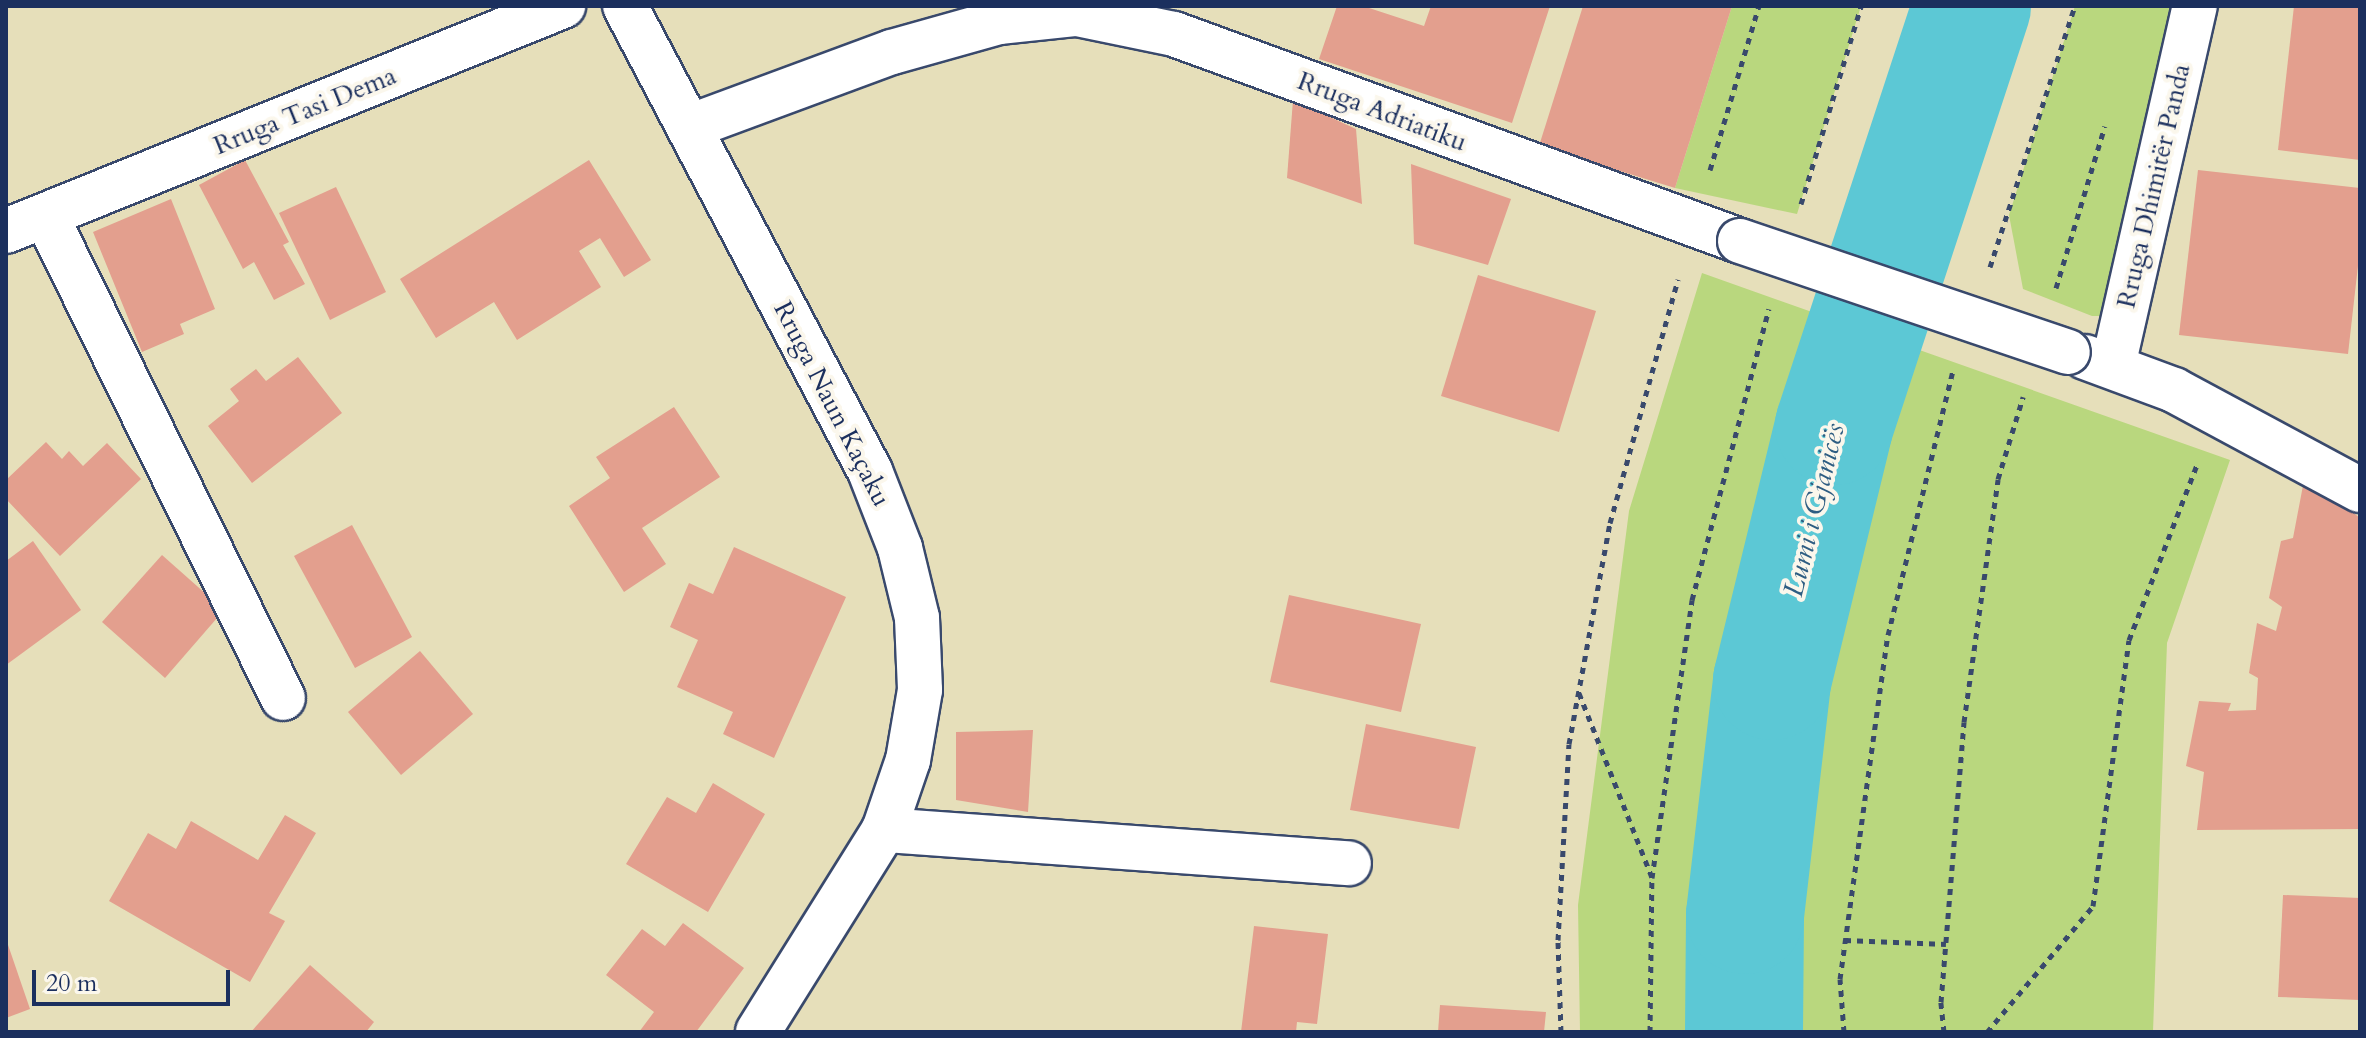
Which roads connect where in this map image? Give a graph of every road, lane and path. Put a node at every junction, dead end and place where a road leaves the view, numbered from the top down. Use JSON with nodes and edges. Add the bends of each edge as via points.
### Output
{"nodes":[{"id":1,"x":563,"y":6,"type":"edge"},
{"id":2,"x":625,"y":6,"type":"edge"},
{"id":3,"x":1759,"y":6,"type":"edge"},
{"id":4,"x":1861,"y":6,"type":"edge"},
{"id":5,"x":2195,"y":6,"type":"edge"},
{"id":6,"x":1184,"y":20,"type":"edge"},
{"id":7,"x":2109,"y":113,"type":"dead end"},
{"id":8,"x":689,"y":127,"type":"junction"},
{"id":9,"x":1797,"y":214,"type":"dead end"},
{"id":10,"x":46,"y":216,"type":"junction"},
{"id":11,"x":1693,"y":226,"type":"junction"},
{"id":12,"x":6,"y":231,"type":"edge"},
{"id":13,"x":2053,"y":296,"type":"dead end"},
{"id":14,"x":1770,"y":304,"type":"dead end"},
{"id":15,"x":2113,"y":366,"type":"junction"},
{"id":16,"x":2026,"y":387,"type":"dead end"},
{"id":17,"x":2218,"y":412,"type":"junction"},
{"id":18,"x":2360,"y":490,"type":"edge"},
{"id":19,"x":1888,"y":635,"type":"dead end"},
{"id":20,"x":1578,"y":691,"type":"junction"},
{"id":21,"x":283,"y":698,"type":"dead end"},
{"id":22,"x":884,"y":830,"type":"junction"},
{"id":23,"x":1349,"y":863,"type":"dead end"},
{"id":24,"x":1652,"y":878,"type":"junction"},
{"id":25,"x":1845,"y":940,"type":"junction"},
{"id":26,"x":1946,"y":944,"type":"junction"},
{"id":27,"x":773,"y":1027,"type":"edge"},
{"id":28,"x":1561,"y":1032,"type":"edge"},
{"id":29,"x":1650,"y":1032,"type":"edge"},
{"id":30,"x":1844,"y":1032,"type":"edge"},
{"id":31,"x":1944,"y":1032,"type":"edge"},
{"id":32,"x":1987,"y":1032,"type":"edge"}],
"edges":[{"from":1,"to":10,"type":"street","name":"Rruga Tasi Dema"},
{"from":2,"to":8,"type":"street","name":"Rruga Naun Kaçaku"},
{"from":3,"to":11,"type":"path"},
{"from":4,"to":9,"type":"path"},
{"from":5,"to":15,"type":"street","name":"Rruga Dhimitër Panda"},
{"from":6,"to":8,"type":"street","name":"Rruga Adriatiku","via":[[1077,14],[999,22],[892,52]]},
{"from":6,"to":11,"type":"street","name":"Rruga Adriatiku"},
{"from":7,"to":13,"type":"path"},
{"from":8,"to":22,"type":"street","name":"Rruga Naun Kaçaku","via":[[870,471],[900,548],[917,618],[920,690],[908,760]]},
{"from":10,"to":12,"type":"street","name":"Rruga Tasi Dema"},
{"from":10,"to":21,"type":"street"},
{"from":11,"to":15,"type":"street","name":"Rruga Adriatiku","bridge":true},
{"from":11,"to":20,"type":"path","via":[[1610,523]]},
{"from":14,"to":24,"type":"path","via":[[1692,600]]},
{"from":15,"to":17,"type":"street"},
{"from":16,"to":26,"type":"path","via":[[1994,509],[1964,722]]},
{"from":17,"to":18,"type":"street"},
{"from":17,"to":32,"type":"path","via":[[2129,640],[2093,906]]},
{"from":19,"to":25,"type":"path"},
{"from":20,"to":24,"type":"path"},
{"from":20,"to":28,"type":"path","via":[[1569,744],[1558,940]]},
{"from":22,"to":23,"type":"street"},
{"from":22,"to":27,"type":"street","name":"Rruga Naun Kaçaku"},
{"from":24,"to":29,"type":"path"},
{"from":25,"to":26,"type":"path"},
{"from":25,"to":30,"type":"path","via":[[1840,979]]},
{"from":26,"to":31,"type":"path"}]}
